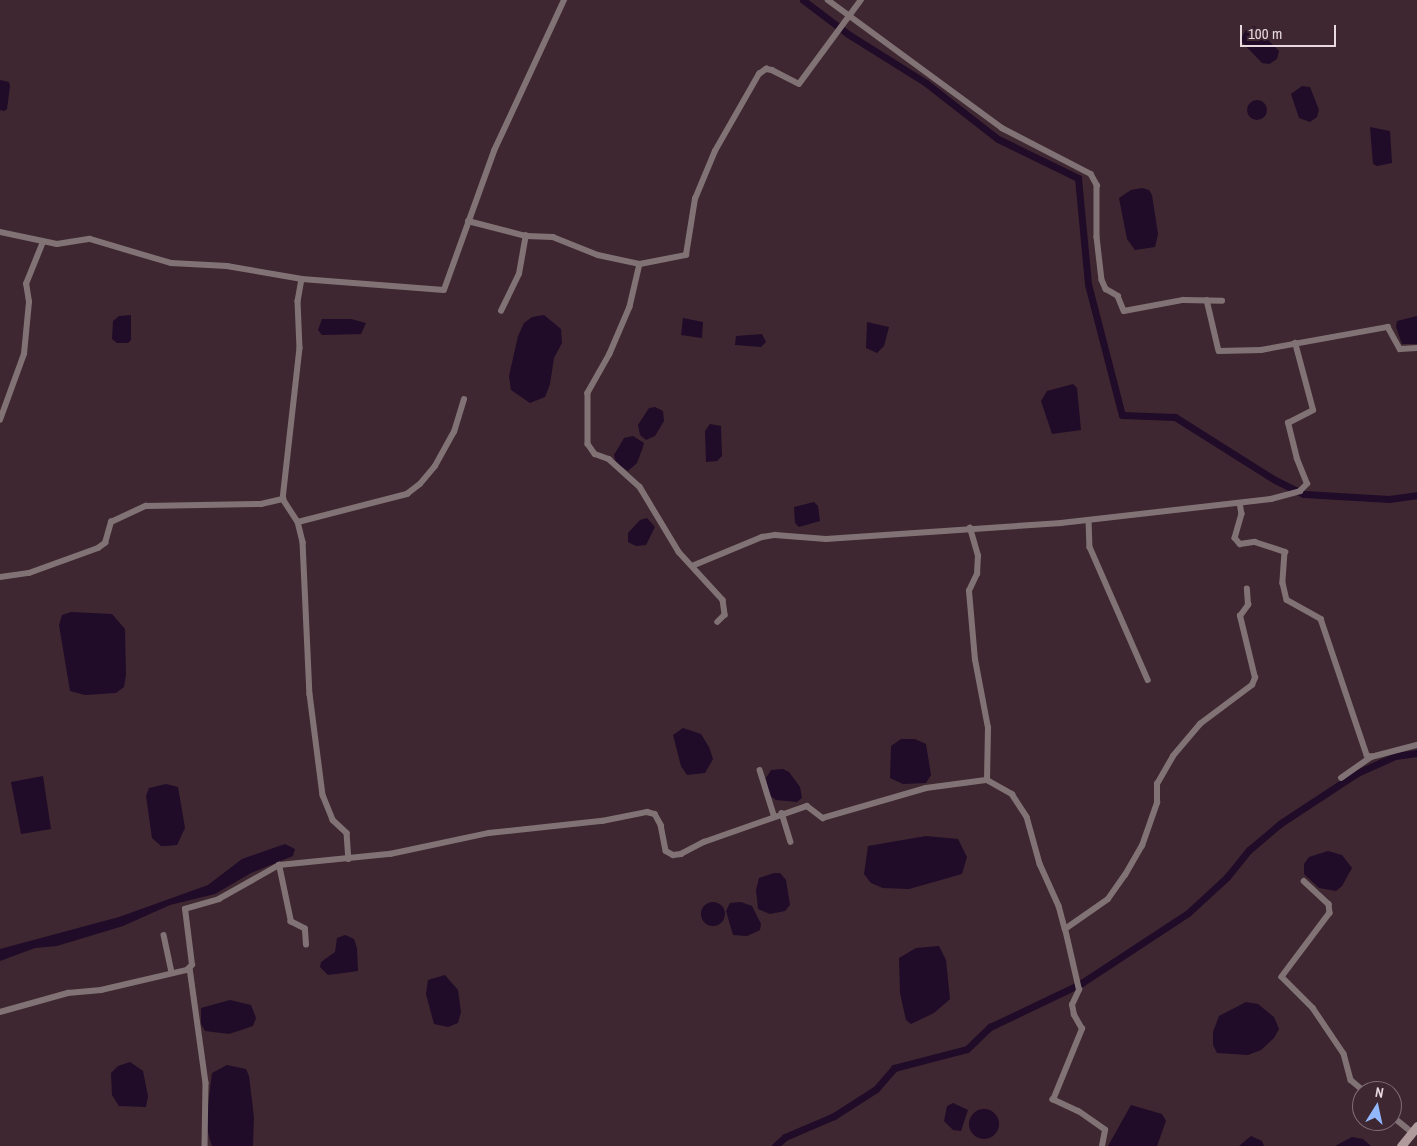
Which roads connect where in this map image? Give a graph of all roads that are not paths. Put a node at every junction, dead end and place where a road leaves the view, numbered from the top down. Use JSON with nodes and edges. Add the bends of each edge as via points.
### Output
{"nodes":[{"id":1,"x":564,"y":0,"type":"edge"},
{"id":2,"x":828,"y":0,"type":"edge"},
{"id":3,"x":861,"y":0,"type":"edge"},
{"id":4,"x":848,"y":16,"type":"junction"},
{"id":5,"x":468,"y":221,"type":"junction"},
{"id":6,"x":0,"y":232,"type":"edge"},
{"id":7,"x":526,"y":236,"type":"junction"},
{"id":8,"x":43,"y":242,"type":"junction"},
{"id":9,"x":640,"y":264,"type":"junction"},
{"id":10,"x":302,"y":279,"type":"junction"},
{"id":11,"x":1207,"y":300,"type":"junction"},
{"id":12,"x":1222,"y":301,"type":"dead end"},
{"id":13,"x":501,"y":311,"type":"dead end"},
{"id":14,"x":1295,"y":343,"type":"junction"},
{"id":15,"x":1417,"y":348,"type":"edge"},
{"id":16,"x":464,"y":399,"type":"dead end"},
{"id":17,"x":0,"y":420,"type":"edge"},
{"id":18,"x":283,"y":499,"type":"junction"},
{"id":19,"x":1240,"y":504,"type":"junction"},
{"id":20,"x":1089,"y":520,"type":"junction"},
{"id":21,"x":298,"y":522,"type":"junction"},
{"id":22,"x":970,"y":528,"type":"junction"},
{"id":23,"x":692,"y":566,"type":"junction"},
{"id":24,"x":0,"y":577,"type":"edge"},
{"id":25,"x":1247,"y":589,"type":"dead end"},
{"id":26,"x":718,"y":622,"type":"dead end"},
{"id":27,"x":1148,"y":680,"type":"dead end"},
{"id":28,"x":1417,"y":745,"type":"edge"},
{"id":29,"x":1371,"y":757,"type":"junction"},
{"id":30,"x":760,"y":770,"type":"dead end"},
{"id":31,"x":1341,"y":778,"type":"dead end"},
{"id":32,"x":987,"y":780,"type":"junction"},
{"id":33,"x":782,"y":813,"type":"junction"},
{"id":34,"x":774,"y":815,"type":"junction"},
{"id":35,"x":791,"y":842,"type":"dead end"},
{"id":36,"x":349,"y":859,"type":"junction"},
{"id":37,"x":279,"y":865,"type":"junction"},
{"id":38,"x":1304,"y":881,"type":"dead end"},
{"id":39,"x":1065,"y":929,"type":"junction"},
{"id":40,"x":164,"y":934,"type":"dead end"},
{"id":41,"x":306,"y":945,"type":"dead end"},
{"id":42,"x":190,"y":968,"type":"junction"},
{"id":43,"x":172,"y":972,"type":"junction"},
{"id":44,"x":0,"y":1012,"type":"edge"},
{"id":45,"x":1352,"y":1081,"type":"edge"},
{"id":46,"x":1402,"y":1122,"type":"edge"},
{"id":47,"x":1415,"y":1129,"type":"edge"},
{"id":48,"x":205,"y":1146,"type":"edge"},
{"id":49,"x":1102,"y":1146,"type":"edge"},
{"id":50,"x":1401,"y":1146,"type":"edge"}],
"edges":[{"from":1,"to":5,"type":"street","via":[[494,151]]},
{"from":2,"to":4,"type":"street"},
{"from":3,"to":4,"type":"street"},
{"from":4,"to":9,"type":"street","via":[[799,84],[772,70],[766,69],[759,74],[715,151],[695,198],[686,254]]},
{"from":4,"to":11,"type":"street","via":[[1002,128],[1091,174],[1097,185],[1097,237],[1102,280],[1106,289],[1118,296],[1124,311],[1182,300]]},
{"from":5,"to":7,"type":"street"},
{"from":5,"to":10,"type":"street","via":[[444,290]]},
{"from":6,"to":8,"type":"street"},
{"from":7,"to":9,"type":"street","via":[[553,237],[598,255]]},
{"from":7,"to":13,"type":"street","via":[[519,274]]},
{"from":8,"to":10,"type":"street","via":[[57,244],[90,239],[171,263],[227,266]]},
{"from":8,"to":17,"type":"street","via":[[26,284],[29,302],[24,354]]},
{"from":9,"to":23,"type":"street","via":[[630,307],[610,354],[588,393],[588,444],[595,454],[609,459],[640,487],[665,533]]},
{"from":10,"to":18,"type":"street","via":[[298,301],[300,348]]},
{"from":11,"to":12,"type":"street"},
{"from":11,"to":14,"type":"street","via":[[1219,351],[1262,350]]},
{"from":14,"to":15,"type":"street","via":[[1388,327],[1400,349]]},
{"from":14,"to":19,"type":"street","via":[[1313,410],[1288,423],[1307,484],[1300,491],[1283,497]]},
{"from":16,"to":21,"type":"street","via":[[454,432],[434,466],[414,489],[394,498]]},
{"from":18,"to":21,"type":"street"},
{"from":18,"to":24,"type":"street","via":[[261,504],[146,506],[111,522],[105,544],[98,548],[29,573]]},
{"from":19,"to":20,"type":"street"},
{"from":19,"to":29,"type":"street","via":[[1242,514],[1235,538],[1240,544],[1255,542],[1285,552],[1283,583],[1287,600],[1321,619],[1367,755]]},
{"from":20,"to":22,"type":"street"},
{"from":20,"to":27,"type":"street","via":[[1090,547]]},
{"from":21,"to":36,"type":"street","via":[[303,542],[310,694],[323,795],[333,820],[346,833]]},
{"from":22,"to":23,"type":"street","via":[[826,539],[762,536]]},
{"from":22,"to":32,"type":"street","via":[[978,556],[977,574],[969,591],[975,660],[988,728]]},
{"from":23,"to":26,"type":"street","via":[[723,600],[725,615]]},
{"from":25,"to":39,"type":"street","via":[[1248,605],[1240,616],[1255,678],[1252,685],[1200,724],[1172,756],[1157,784],[1157,803],[1146,826],[1142,846],[1125,875],[1108,899]]},
{"from":28,"to":29,"type":"street"},
{"from":29,"to":31,"type":"street"},
{"from":30,"to":34,"type":"street"},
{"from":32,"to":33,"type":"street","via":[[926,788],[823,818],[807,806]]},
{"from":32,"to":39,"type":"street","via":[[1012,794],[1027,817],[1040,864],[1059,906]]},
{"from":33,"to":34,"type":"street"},
{"from":33,"to":35,"type":"street"},
{"from":34,"to":36,"type":"street","via":[[673,855],[666,851],[655,814],[646,812],[602,821],[489,833],[390,854]]},
{"from":36,"to":37,"type":"street"},
{"from":37,"to":41,"type":"street","via":[[291,922],[305,929]]},
{"from":37,"to":42,"type":"street","via":[[219,900],[185,909]]},
{"from":38,"to":45,"type":"street","via":[[1329,904],[1330,913],[1282,978],[1313,1008],[1344,1054]]},
{"from":39,"to":49,"type":"street","via":[[1079,990],[1072,1004],[1082,1029],[1053,1100],[1079,1112],[1105,1130]]},
{"from":40,"to":43,"type":"street"},
{"from":42,"to":43,"type":"street"},
{"from":42,"to":48,"type":"street","via":[[206,1083]]},
{"from":43,"to":44,"type":"street","via":[[101,990],[68,993]]},
{"from":46,"to":47,"type":"street"},
{"from":47,"to":50,"type":"main road"}]}
